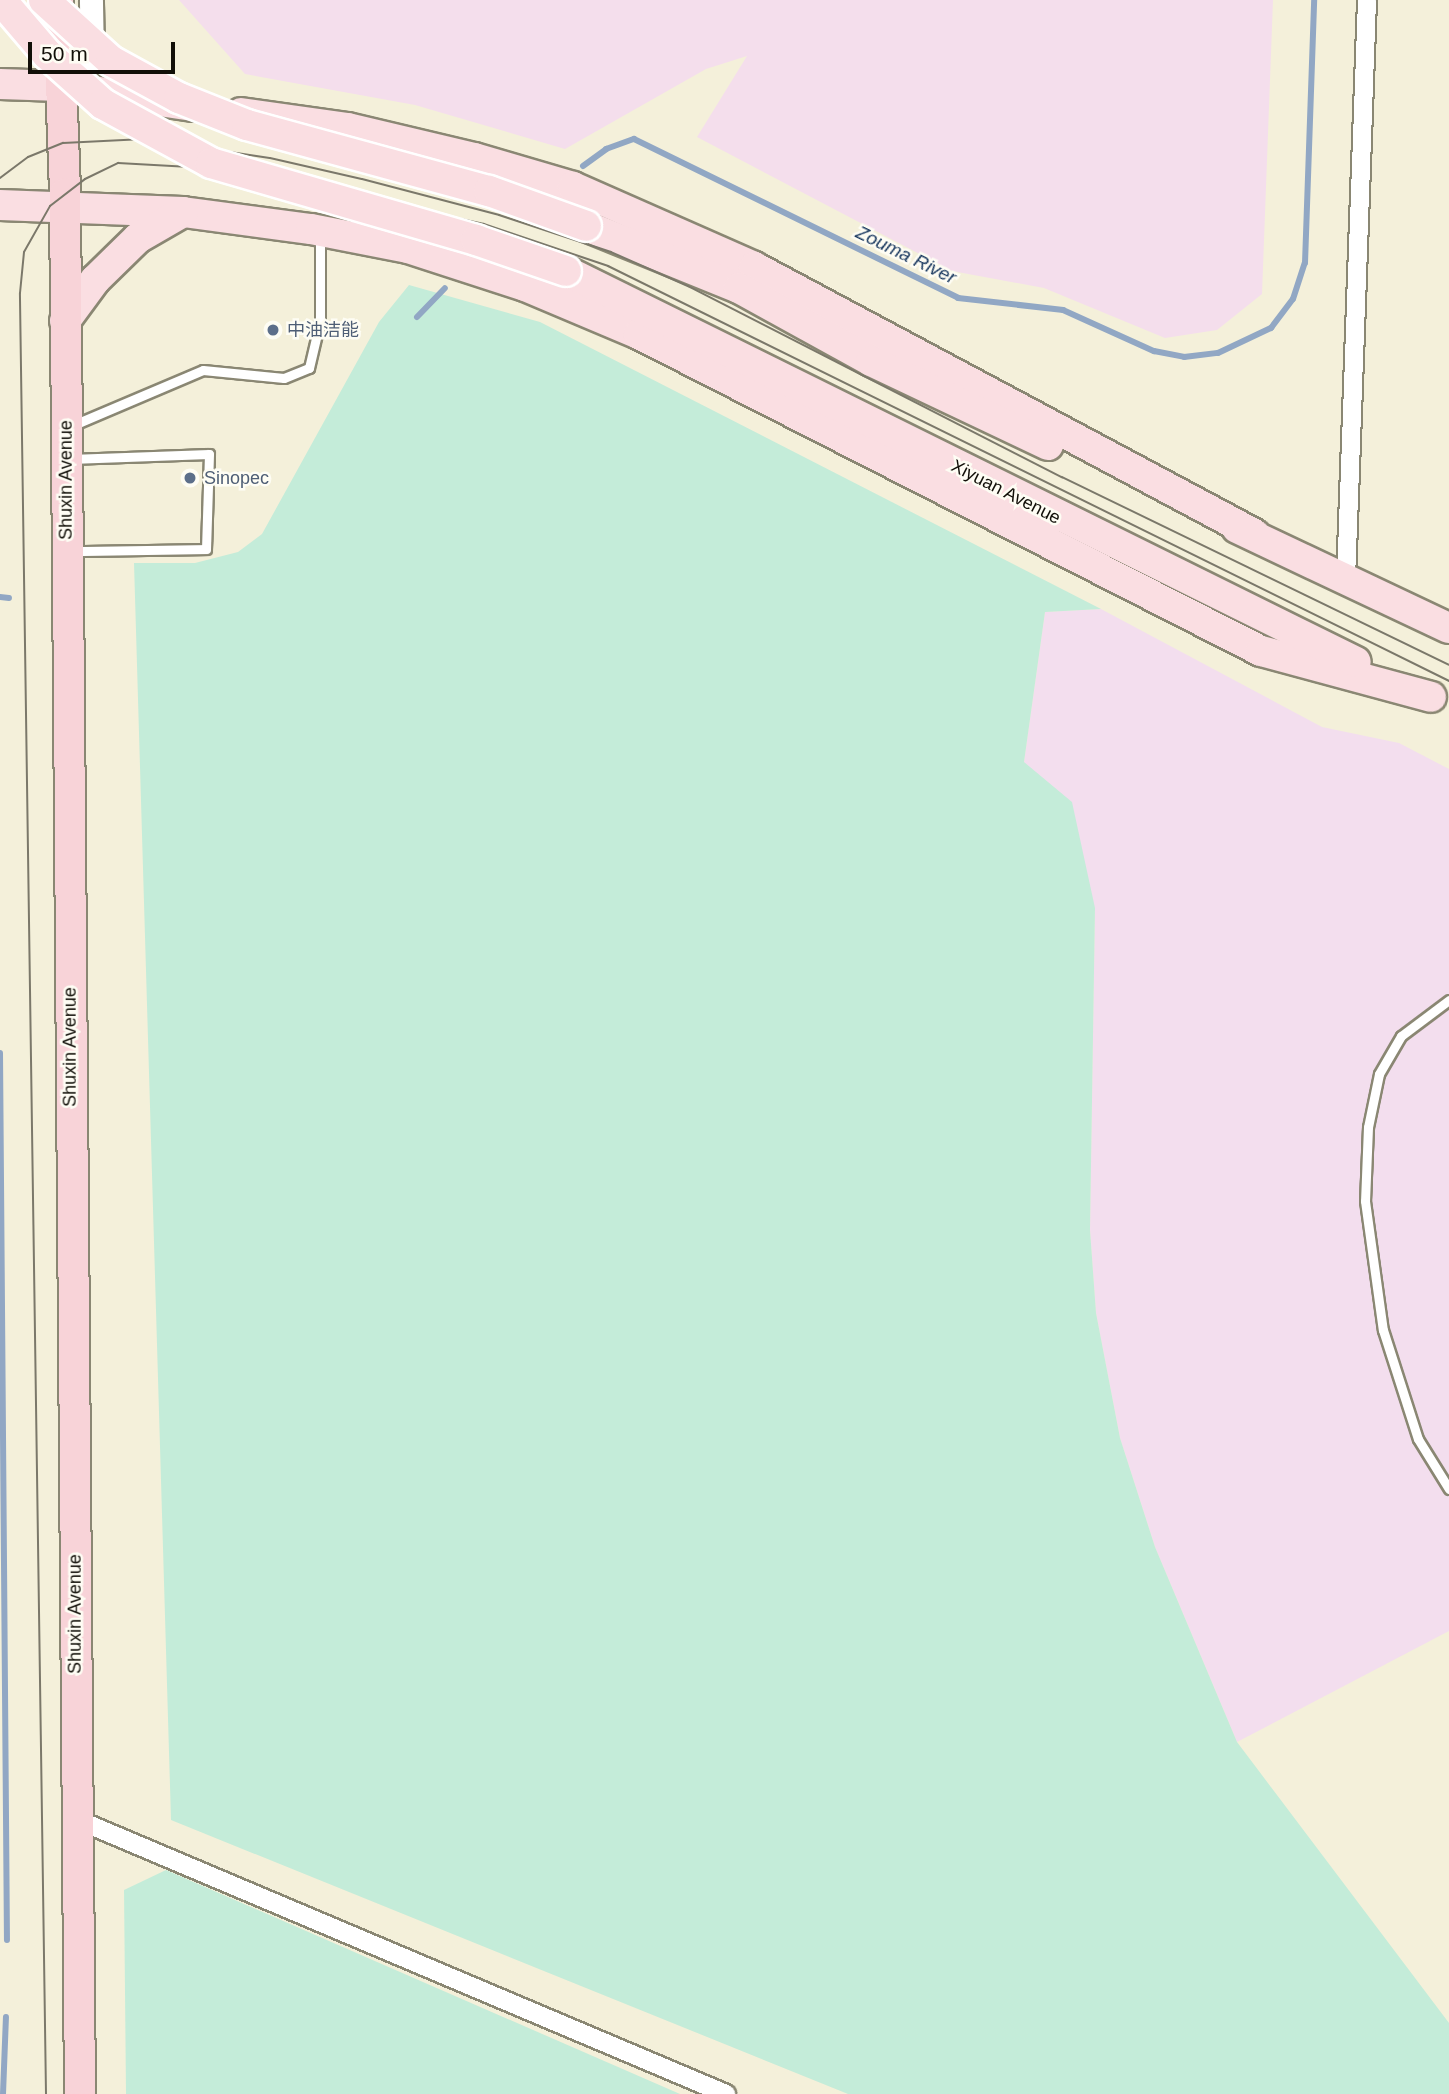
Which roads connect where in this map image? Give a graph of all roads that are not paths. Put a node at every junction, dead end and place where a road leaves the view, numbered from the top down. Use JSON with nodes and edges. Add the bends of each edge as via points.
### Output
{"nodes":[{"id":1,"x":1,"y":0,"type":"edge"},
{"id":2,"x":44,"y":0,"type":"edge"},
{"id":3,"x":58,"y":0,"type":"edge"},
{"id":4,"x":91,"y":0,"type":"edge"},
{"id":5,"x":1367,"y":0,"type":"edge"},
{"id":6,"x":0,"y":84,"type":"edge"},
{"id":7,"x":60,"y":86,"type":"junction"},
{"id":8,"x":0,"y":205,"type":"edge"},
{"id":9,"x":64,"y":207,"type":"junction"},
{"id":10,"x":183,"y":212,"type":"junction"},
{"id":11,"x":320,"y":231,"type":"junction"},
{"id":12,"x":65,"y":320,"type":"junction"},
{"id":13,"x":66,"y":428,"type":"junction"},
{"id":14,"x":66,"y":459,"type":"junction"},
{"id":15,"x":1254,"y":534,"type":"junction"},
{"id":16,"x":67,"y":551,"type":"junction"},
{"id":17,"x":1346,"y":579,"type":"junction"},
{"id":18,"x":1449,"y":628,"type":"edge"},
{"id":19,"x":1440,"y":702,"type":"edge"},
{"id":20,"x":1449,"y":999,"type":"edge"},
{"id":21,"x":1449,"y":1489,"type":"edge"},
{"id":22,"x":76,"y":1819,"type":"junction"},
{"id":23,"x":80,"y":2087,"type":"edge"},
{"id":24,"x":726,"y":2094,"type":"edge"}],
"edges":[{"from":1,"to":19,"type":"main road","name":"Xiyuan Avenue","bridge":true,"via":[[47,54],[103,104],[211,163],[566,271],[1161,569]]},
{"from":2,"to":15,"type":"main road","bridge":true,"via":[[111,61],[179,99],[247,125],[489,191],[586,226],[739,288],[871,361],[1115,477]]},
{"from":3,"to":7,"type":"highway","name":"Shuxin Avenue"},
{"from":4,"to":7,"type":"street","via":[[92,60]]},
{"from":5,"to":17,"type":"street"},
{"from":6,"to":7,"type":"main road"},
{"from":7,"to":9,"type":"highway","name":"Shuxin Avenue"},
{"from":7,"to":15,"type":"main road","via":[[348,128],[573,187],[754,267]]},
{"from":8,"to":9,"type":"main road"},
{"from":9,"to":10,"type":"main road"},
{"from":9,"to":12,"type":"highway","name":"Shuxin Avenue"},
{"from":10,"to":11,"type":"main road"},
{"from":10,"to":12,"type":"main road","via":[[138,238],[95,280]]},
{"from":11,"to":13,"type":"lane","via":[[320,321],[309,368],[284,378],[203,370]]},
{"from":11,"to":19,"type":"main road","via":[[408,247],[525,286],[626,329],[1261,651]]},
{"from":12,"to":13,"type":"highway","name":"Shuxin Avenue"},
{"from":13,"to":14,"type":"highway","name":"Shuxin Avenue"},
{"from":14,"to":16,"type":"highway","name":"Shuxin Avenue"},
{"from":14,"to":16,"type":"lane","via":[[209,454],[206,549]]},
{"from":15,"to":17,"type":"main road"},
{"from":16,"to":22,"type":"highway","name":"Shuxin Avenue"},
{"from":17,"to":18,"type":"main road"},
{"from":20,"to":21,"type":"lane","via":[[1401,1036],[1379,1073],[1368,1127],[1365,1201],[1382,1330],[1418,1439]]},
{"from":22,"to":23,"type":"highway","name":"Shuxin Avenue"},
{"from":22,"to":24,"type":"street"}]}
